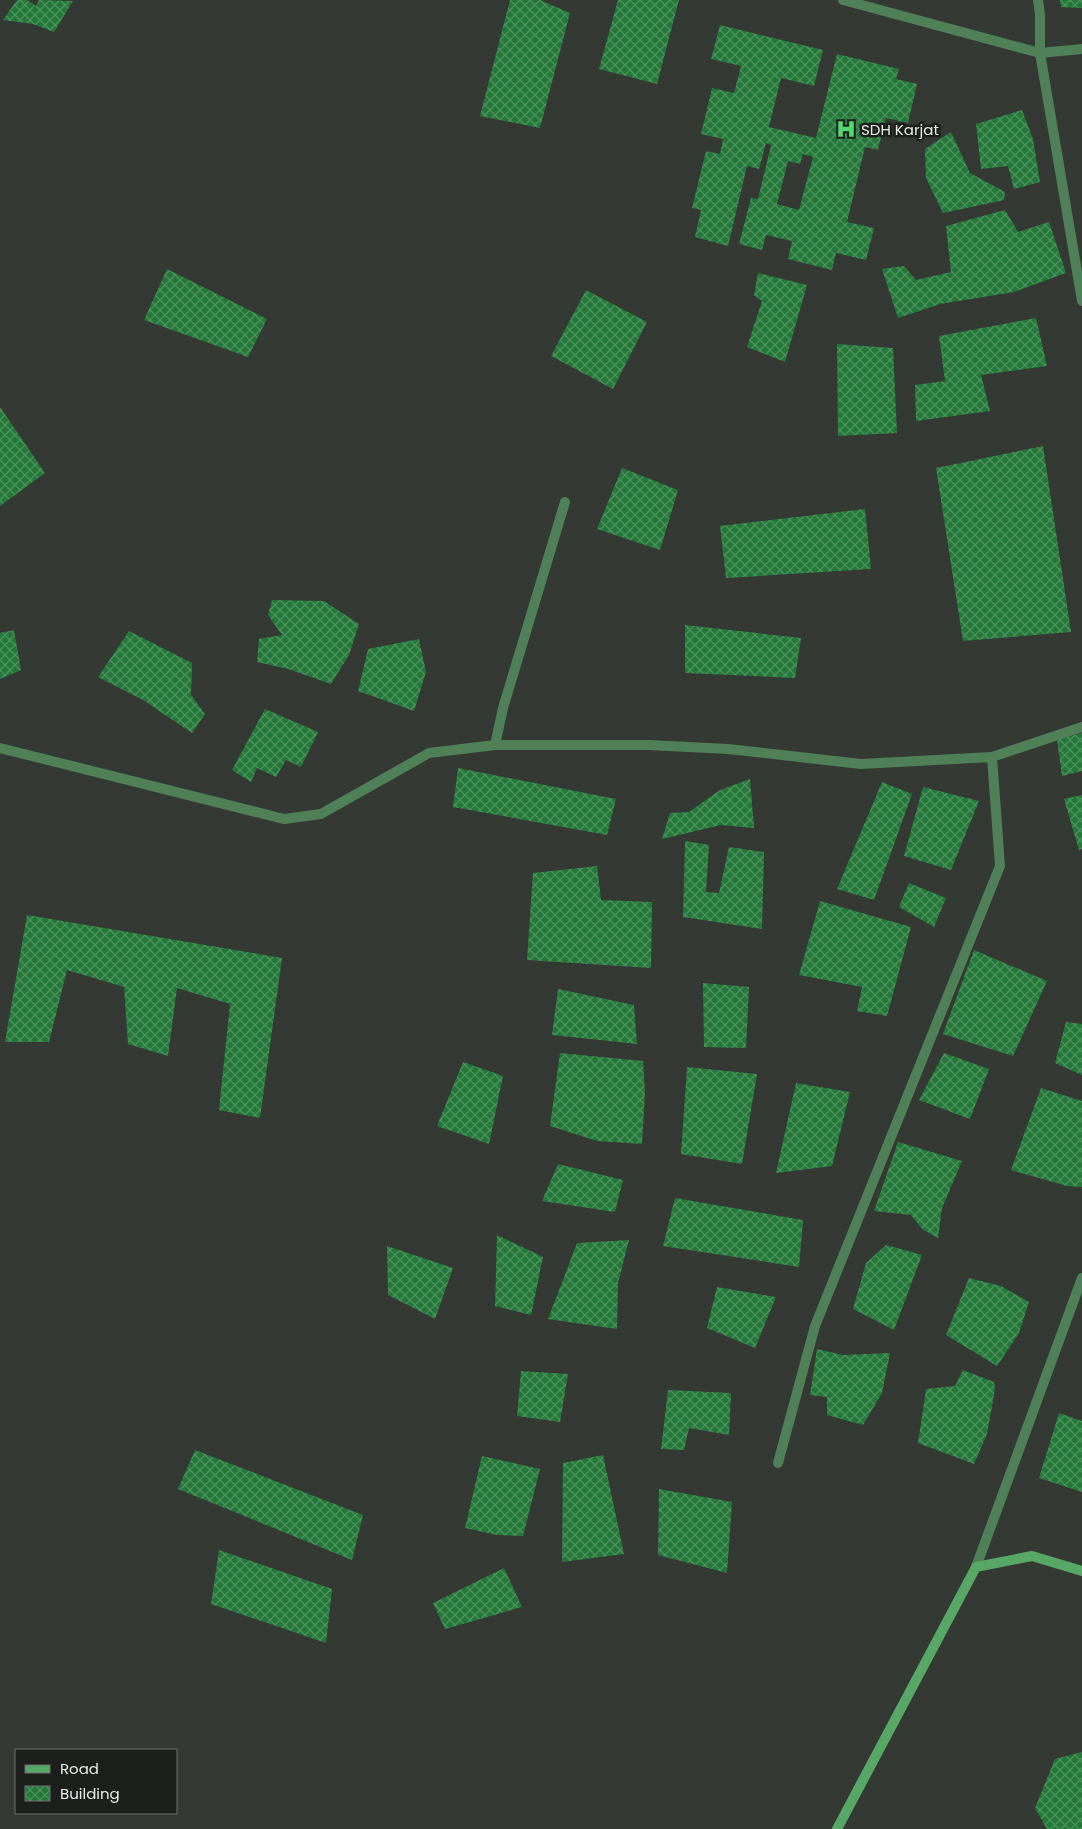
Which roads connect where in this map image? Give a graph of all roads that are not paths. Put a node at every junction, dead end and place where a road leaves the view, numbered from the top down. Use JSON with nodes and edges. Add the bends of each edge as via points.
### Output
{"nodes":[{"id":1,"x":843,"y":0,"type":"edge"},
{"id":2,"x":1038,"y":0,"type":"edge"},
{"id":3,"x":1082,"y":49,"type":"edge"},
{"id":4,"x":1040,"y":53,"type":"junction"},
{"id":5,"x":1082,"y":301,"type":"edge"},
{"id":6,"x":565,"y":502,"type":"dead end"},
{"id":7,"x":1082,"y":727,"type":"edge"},
{"id":8,"x":495,"y":745,"type":"junction"},
{"id":9,"x":0,"y":748,"type":"edge"},
{"id":10,"x":992,"y":757,"type":"junction"},
{"id":11,"x":1082,"y":1278,"type":"edge"},
{"id":12,"x":778,"y":1463,"type":"dead end"},
{"id":13,"x":976,"y":1567,"type":"junction"},
{"id":14,"x":1082,"y":1571,"type":"edge"},
{"id":15,"x":837,"y":1829,"type":"edge"}],
"edges":[{"from":1,"to":4,"type":"street"},
{"from":2,"to":4,"type":"street"},
{"from":3,"to":4,"type":"street"},
{"from":4,"to":5,"type":"street"},
{"from":6,"to":8,"type":"street","via":[[503,708]]},
{"from":7,"to":10,"type":"street"},
{"from":8,"to":9,"type":"street","via":[[429,753],[320,814],[284,818]]},
{"from":8,"to":10,"type":"street","via":[[728,749],[861,764]]},
{"from":10,"to":12,"type":"street","via":[[1000,866],[815,1326]]},
{"from":11,"to":13,"type":"street"},
{"from":13,"to":14,"type":"street","via":[[1032,1556]]},
{"from":13,"to":15,"type":"street"}]}
